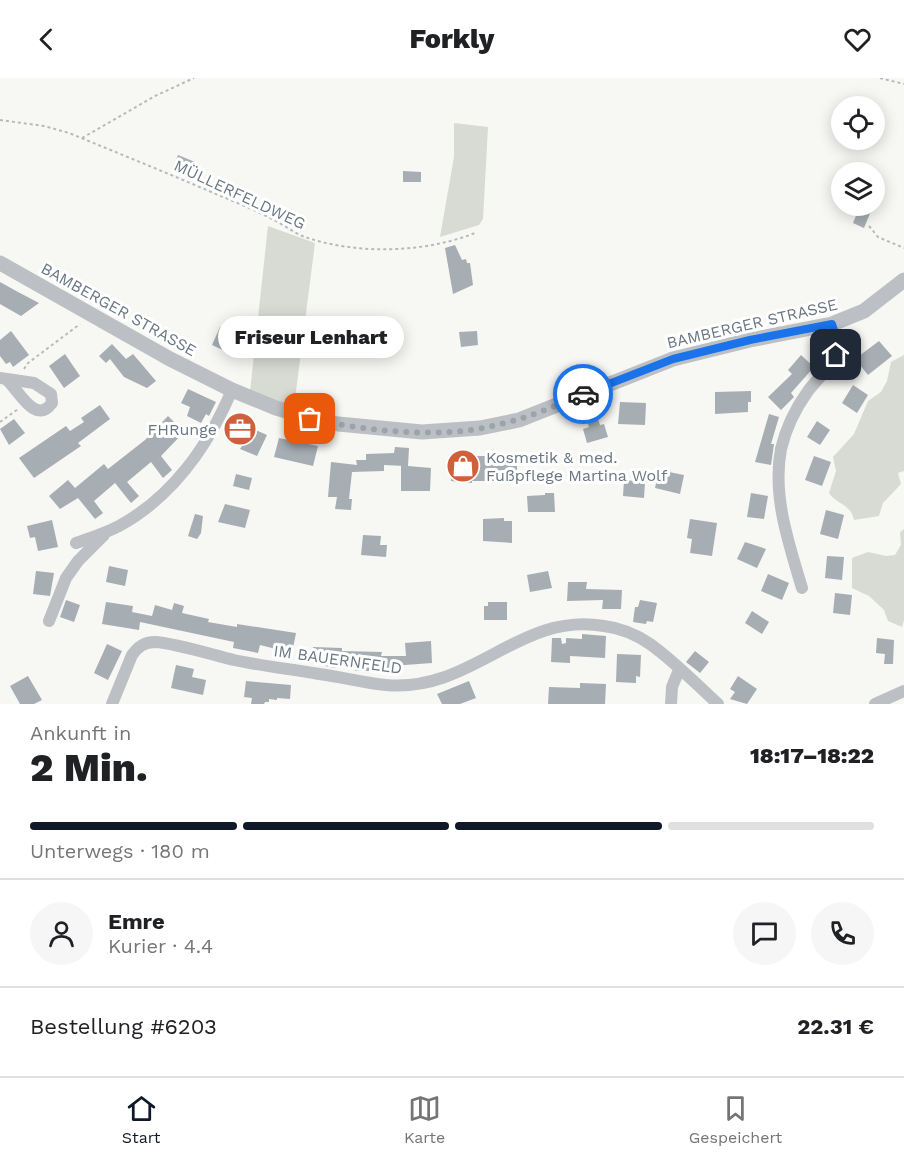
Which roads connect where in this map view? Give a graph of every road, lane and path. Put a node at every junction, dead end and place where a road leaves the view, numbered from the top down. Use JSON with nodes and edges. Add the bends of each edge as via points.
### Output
{"nodes":[{"id":1,"x":194,"y":78,"type":"edge"},
{"id":2,"x":880,"y":78,"type":"edge"},
{"id":3,"x":904,"y":84,"type":"edge"},
{"id":4,"x":0,"y":120,"type":"edge"},
{"id":5,"x":82,"y":138,"type":"junction"},
{"id":6,"x":869,"y":226,"type":"dead end"},
{"id":7,"x":475,"y":233,"type":"dead end"},
{"id":8,"x":904,"y":248,"type":"edge"},
{"id":9,"x":0,"y":263,"type":"edge"},
{"id":10,"x":904,"y":280,"type":"edge"},
{"id":11,"x":90,"y":314,"type":"junction"},
{"id":12,"x":832,"y":324,"type":"junction"},
{"id":13,"x":24,"y":368,"type":"dead end"},
{"id":14,"x":232,"y":390,"type":"junction"},
{"id":15,"x":10,"y":415,"type":"dead end"},
{"id":16,"x":0,"y":422,"type":"edge"},
{"id":17,"x":108,"y":530,"type":"junction"},
{"id":18,"x":76,"y":543,"type":"dead end"},
{"id":19,"x":802,"y":588,"type":"dead end"},
{"id":20,"x":49,"y":621,"type":"dead end"},
{"id":21,"x":679,"y":670,"type":"junction"},
{"id":22,"x":904,"y":691,"type":"edge"},
{"id":23,"x":112,"y":704,"type":"edge"},
{"id":24,"x":671,"y":704,"type":"edge"},
{"id":25,"x":718,"y":704,"type":"edge"},
{"id":26,"x":875,"y":704,"type":"edge"}],
"edges":[{"from":1,"to":5,"type":"path"},
{"from":2,"to":3,"type":"path"},
{"from":4,"to":5,"type":"path","name":"MÜLLERFELDWEG","via":[[50,127]]},
{"from":5,"to":7,"type":"path","name":"MÜLLERFELDWEG","via":[[318,241],[352,247],[415,248],[450,243]]},
{"from":6,"to":8,"type":"path","via":[[878,237]]},
{"from":9,"to":11,"type":"street","name":"BAMBERGER STRASSE"},
{"from":10,"to":12,"type":"street","name":"BAMBERGER STRASSE","via":[[864,311]]},
{"from":11,"to":13,"type":"path"},
{"from":11,"to":14,"type":"street","name":"BAMBERGER STRASSE"},
{"from":12,"to":14,"type":"street","name":"BAMBERGER STRASSE","via":[[673,359],[519,420],[453,432],[390,431],[328,423]]},
{"from":12,"to":19,"type":"street","via":[[838,343],[836,355],[798,406],[782,449],[782,513]]},
{"from":14,"to":17,"type":"street","via":[[217,425],[181,476],[156,501]]},
{"from":15,"to":16,"type":"path"},
{"from":17,"to":18,"type":"street"},
{"from":17,"to":20,"type":"street","via":[[66,578]]},
{"from":21,"to":23,"type":"street","name":"IM BAUERNFELD","via":[[649,643],[633,635],[609,626],[584,623],[534,632],[446,677],[398,686],[149,643],[132,655]]},
{"from":21,"to":24,"type":"street"},
{"from":21,"to":25,"type":"street","name":"IM BAUERNFELD"},
{"from":22,"to":26,"type":"street"}]}
